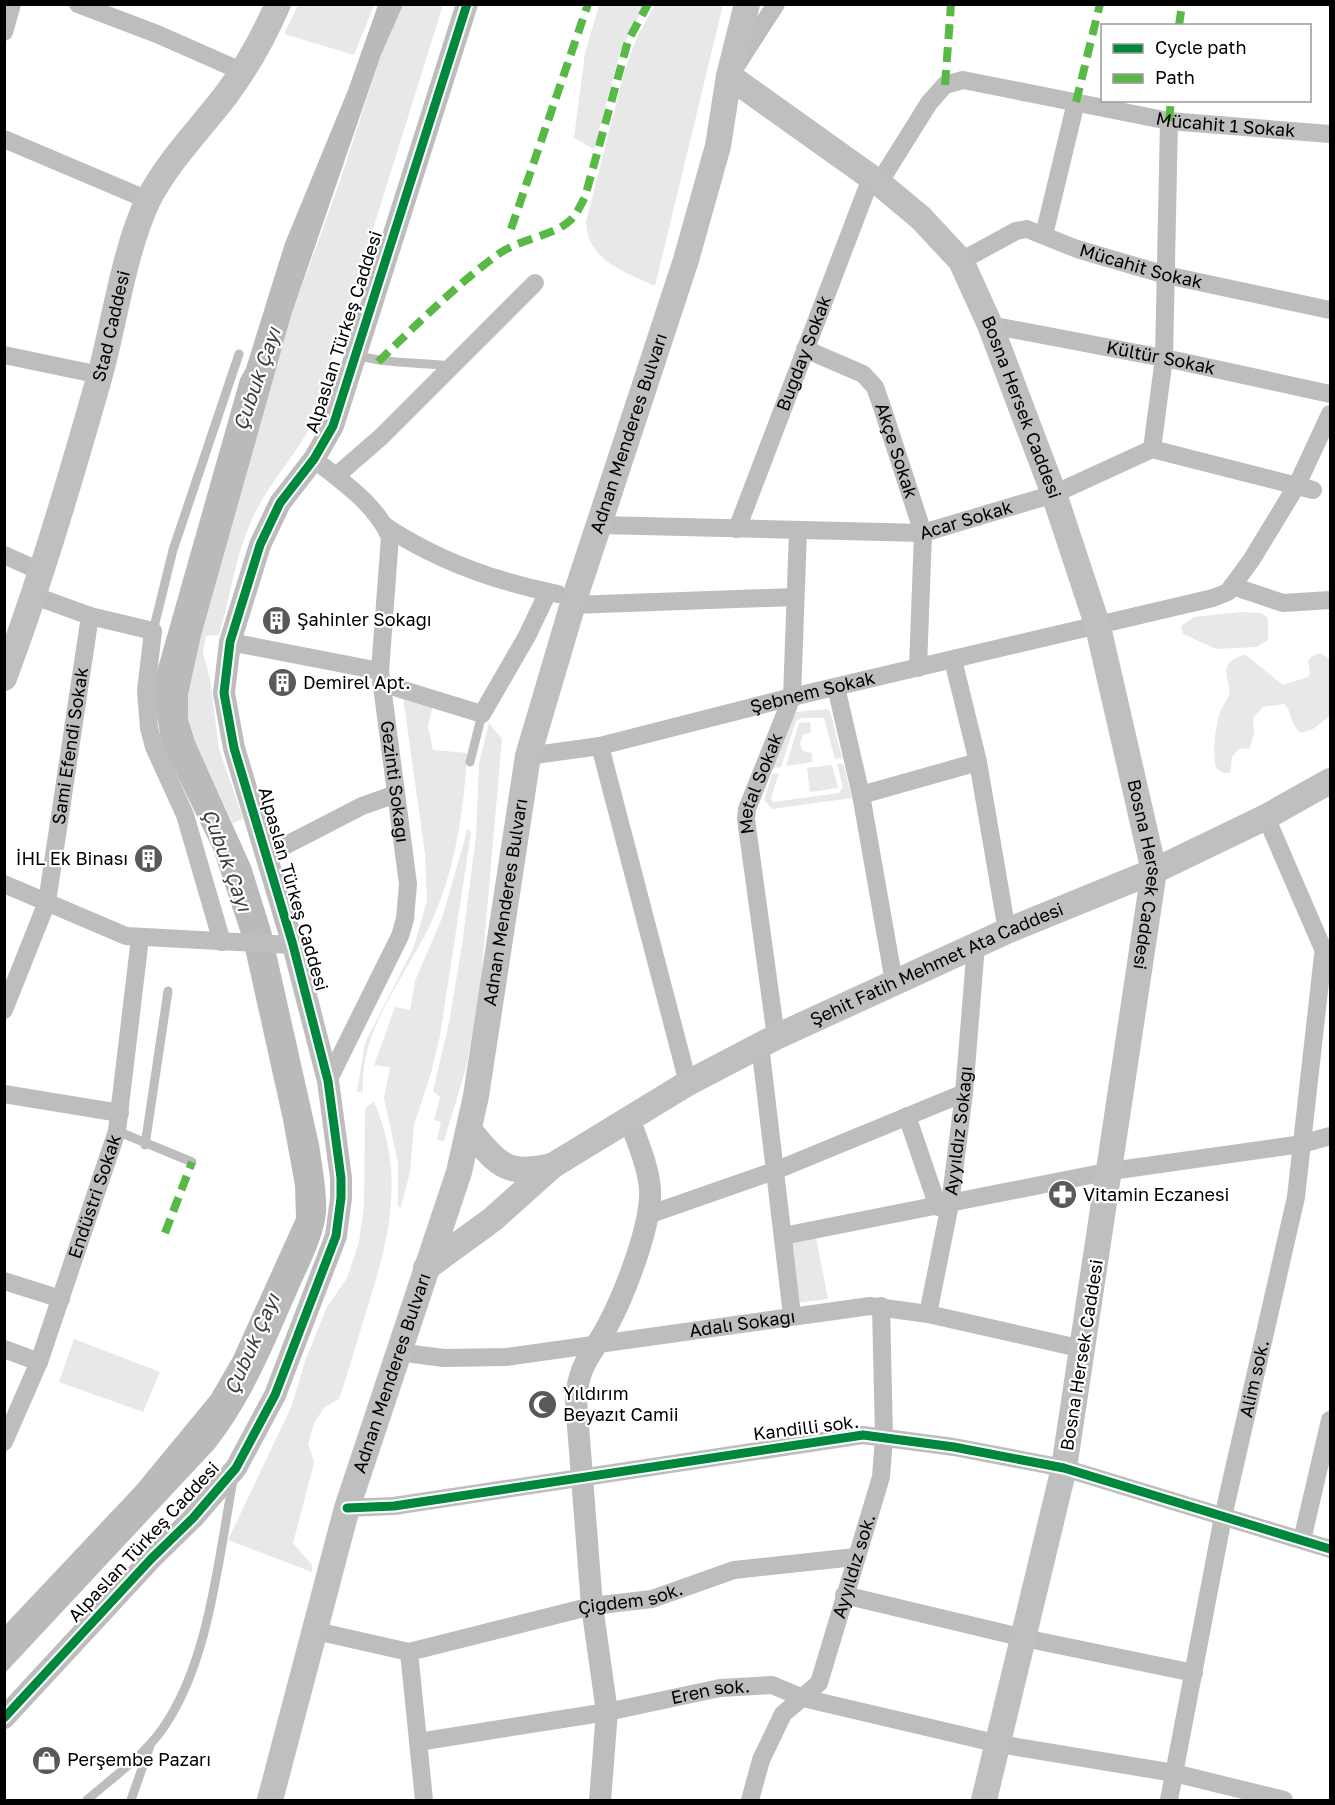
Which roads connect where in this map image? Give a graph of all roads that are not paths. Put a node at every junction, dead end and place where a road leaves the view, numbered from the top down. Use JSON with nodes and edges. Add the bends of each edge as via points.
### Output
{"nodes":[{"id":1,"x":12,"y":4,"type":"edge"},
{"id":2,"x":78,"y":4,"type":"edge"},
{"id":3,"x":278,"y":4,"type":"edge"},
{"id":4,"x":467,"y":4,"type":"edge"},
{"id":5,"x":747,"y":4,"type":"edge"},
{"id":6,"x":776,"y":4,"type":"edge"},
{"id":7,"x":4,"y":32,"type":"edge"},
{"id":8,"x":241,"y":71,"type":"junction"},
{"id":9,"x":729,"y":76,"type":"junction"},
{"id":10,"x":945,"y":85,"type":"joint"},
{"id":11,"x":1076,"y":102,"type":"junction"},
{"id":12,"x":1169,"y":121,"type":"junction"},
{"id":13,"x":1330,"y":134,"type":"edge"},
{"id":14,"x":4,"y":139,"type":"edge"},
{"id":15,"x":875,"y":181,"type":"junction"},
{"id":16,"x":148,"y":200,"type":"junction"},
{"id":17,"x":1044,"y":235,"type":"junction"},
{"id":18,"x":961,"y":261,"type":"junction"},
{"id":19,"x":1166,"y":275,"type":"junction"},
{"id":20,"x":535,"y":284,"type":"dead end"},
{"id":21,"x":1330,"y":310,"type":"edge"},
{"id":22,"x":990,"y":325,"type":"junction"},
{"id":23,"x":805,"y":349,"type":"junction"},
{"id":24,"x":239,"y":354,"type":"dead end"},
{"id":25,"x":354,"y":354,"type":"junction"},
{"id":26,"x":4,"y":355,"type":"edge"},
{"id":27,"x":1164,"y":358,"type":"junction"},
{"id":28,"x":449,"y":366,"type":"junction"},
{"id":29,"x":100,"y":375,"type":"junction"},
{"id":30,"x":1330,"y":394,"type":"edge"},
{"id":31,"x":1330,"y":414,"type":"edge"},
{"id":32,"x":1152,"y":449,"type":"junction"},
{"id":33,"x":314,"y":459,"type":"junction"},
{"id":34,"x":336,"y":476,"type":"junction"},
{"id":35,"x":1305,"y":488,"type":"junction"},
{"id":36,"x":1054,"y":494,"type":"junction"},
{"id":37,"x":600,"y":525,"type":"junction"},
{"id":38,"x":385,"y":526,"type":"junction"},
{"id":39,"x":736,"y":529,"type":"junction"},
{"id":40,"x":798,"y":531,"type":"junction"},
{"id":41,"x":923,"y":533,"type":"junction"},
{"id":42,"x":4,"y":555,"type":"edge"},
{"id":43,"x":38,"y":584,"type":"junction"},
{"id":44,"x":1232,"y":586,"type":"junction"},
{"id":45,"x":548,"y":592,"type":"junction"},
{"id":46,"x":795,"y":597,"type":"junction"},
{"id":47,"x":1330,"y":600,"type":"edge"},
{"id":48,"x":574,"y":601,"type":"junction"},
{"id":49,"x":90,"y":616,"type":"junction"},
{"id":50,"x":1098,"y":627,"type":"junction"},
{"id":51,"x":153,"y":631,"type":"junction"},
{"id":52,"x":230,"y":642,"type":"junction"},
{"id":53,"x":954,"y":660,"type":"junction"},
{"id":54,"x":918,"y":668,"type":"junction"},
{"id":55,"x":381,"y":677,"type":"junction"},
{"id":56,"x":4,"y":678,"type":"edge"},
{"id":57,"x":836,"y":687,"type":"junction"},
{"id":58,"x":792,"y":697,"type":"junction"},
{"id":59,"x":482,"y":714,"type":"junction"},
{"id":60,"x":600,"y":746,"type":"junction"},
{"id":61,"x":528,"y":756,"type":"junction"},
{"id":62,"x":470,"y":762,"type":"dead end"},
{"id":63,"x":978,"y":762,"type":"junction"},
{"id":64,"x":1330,"y":781,"type":"edge"},
{"id":65,"x":396,"y":794,"type":"junction"},
{"id":66,"x":861,"y":795,"type":"junction"},
{"id":67,"x":1266,"y":817,"type":"junction"},
{"id":68,"x":267,"y":855,"type":"junction"},
{"id":69,"x":1154,"y":871,"type":"junction"},
{"id":70,"x":4,"y":884,"type":"edge"},
{"id":71,"x":47,"y":902,"type":"junction"},
{"id":72,"x":1007,"y":931,"type":"junction"},
{"id":73,"x":140,"y":938,"type":"junction"},
{"id":74,"x":222,"y":942,"type":"junction"},
{"id":75,"x":285,"y":944,"type":"junction"},
{"id":76,"x":976,"y":945,"type":"junction"},
{"id":77,"x":1327,"y":961,"type":"edge"},
{"id":78,"x":894,"y":982,"type":"junction"},
{"id":79,"x":168,"y":991,"type":"dead end"},
{"id":80,"x":4,"y":1010,"type":"edge"},
{"id":81,"x":768,"y":1041,"type":"junction"},
{"id":82,"x":328,"y":1081,"type":"junction"},
{"id":83,"x":688,"y":1083,"type":"junction"},
{"id":84,"x":964,"y":1093,"type":"junction"},
{"id":85,"x":4,"y":1094,"type":"edge"},
{"id":86,"x":120,"y":1113,"type":"junction"},
{"id":87,"x":907,"y":1116,"type":"junction"},
{"id":88,"x":629,"y":1118,"type":"junction"},
{"id":89,"x":469,"y":1130,"type":"junction"},
{"id":90,"x":117,"y":1131,"type":"junction"},
{"id":91,"x":1330,"y":1136,"type":"edge"},
{"id":92,"x":145,"y":1144,"type":"junction"},
{"id":93,"x":1302,"y":1144,"type":"junction"},
{"id":94,"x":192,"y":1162,"type":"dead end"},
{"id":95,"x":552,"y":1167,"type":"junction"},
{"id":96,"x":777,"y":1170,"type":"junction"},
{"id":97,"x":1111,"y":1172,"type":"junction"},
{"id":98,"x":944,"y":1205,"type":"junction"},
{"id":99,"x":648,"y":1215,"type":"junction"},
{"id":100,"x":783,"y":1236,"type":"junction"},
{"id":101,"x":426,"y":1268,"type":"junction"},
{"id":102,"x":4,"y":1281,"type":"edge"},
{"id":103,"x":61,"y":1299,"type":"junction"},
{"id":104,"x":881,"y":1306,"type":"junction"},
{"id":105,"x":928,"y":1314,"type":"junction"},
{"id":106,"x":792,"y":1315,"type":"junction"},
{"id":107,"x":594,"y":1346,"type":"junction"},
{"id":108,"x":4,"y":1349,"type":"edge"},
{"id":109,"x":1083,"y":1349,"type":"junction"},
{"id":110,"x":397,"y":1352,"type":"junction"},
{"id":111,"x":39,"y":1362,"type":"junction"},
{"id":112,"x":1330,"y":1420,"type":"edge"},
{"id":113,"x":884,"y":1438,"type":"junction"},
{"id":114,"x":4,"y":1442,"type":"edge"},
{"id":115,"x":236,"y":1467,"type":"junction"},
{"id":116,"x":1064,"y":1468,"type":"junction"},
{"id":117,"x":582,"y":1476,"type":"junction"},
{"id":118,"x":347,"y":1508,"type":"junction"},
{"id":119,"x":1224,"y":1517,"type":"junction"},
{"id":120,"x":1302,"y":1540,"type":"junction"},
{"id":121,"x":1330,"y":1549,"type":"edge"},
{"id":122,"x":855,"y":1557,"type":"junction"},
{"id":123,"x":844,"y":1595,"type":"junction"},
{"id":124,"x":592,"y":1606,"type":"junction"},
{"id":125,"x":316,"y":1631,"type":"junction"},
{"id":126,"x":1024,"y":1638,"type":"junction"},
{"id":127,"x":409,"y":1652,"type":"junction"},
{"id":128,"x":1194,"y":1673,"type":"junction"},
{"id":129,"x":802,"y":1698,"type":"junction"},
{"id":130,"x":607,"y":1712,"type":"junction"},
{"id":131,"x":4,"y":1718,"type":"edge"},
{"id":132,"x":152,"y":1741,"type":"junction"},
{"id":133,"x":418,"y":1742,"type":"junction"},
{"id":134,"x":999,"y":1744,"type":"junction"},
{"id":135,"x":1174,"y":1773,"type":"junction"},
{"id":136,"x":87,"y":1800,"type":"edge"},
{"id":137,"x":131,"y":1800,"type":"edge"},
{"id":138,"x":270,"y":1800,"type":"edge"},
{"id":139,"x":424,"y":1800,"type":"edge"},
{"id":140,"x":600,"y":1800,"type":"edge"},
{"id":141,"x":750,"y":1800,"type":"edge"},
{"id":142,"x":984,"y":1800,"type":"edge"},
{"id":143,"x":1169,"y":1800,"type":"edge"},
{"id":144,"x":1284,"y":1800,"type":"edge"}],
"edges":[{"from":1,"to":7,"type":"street"},
{"from":2,"to":8,"type":"street"},
{"from":3,"to":8,"type":"main road","name":"Stad Caddesi"},
{"from":4,"to":25,"type":"street","name":"Alpaslan Türkeş Caddesi"},
{"from":5,"to":9,"type":"main road","name":"Adnan Menderes Bulvarı"},
{"from":6,"to":9,"type":"street"},
{"from":8,"to":16,"type":"main road","name":"Stad Caddesi","via":[[183,146]]},
{"from":9,"to":15,"type":"main road","name":"Bosna Hersek Caddesi"},
{"from":9,"to":37,"type":"main road","name":"Adnan Menderes Bulvarı","via":[[718,146],[686,260]]},
{"from":10,"to":11,"type":"street","name":"Mücahit 1 Sokak","via":[[974,80]]},
{"from":10,"to":15,"type":"street","name":"Buğday Sokak"},
{"from":11,"to":12,"type":"street","name":"Mücahit 1 Sokak"},
{"from":11,"to":17,"type":"street"},
{"from":12,"to":13,"type":"street","name":"Mücahit 1 Sokak"},
{"from":12,"to":19,"type":"street"},
{"from":14,"to":16,"type":"street"},
{"from":15,"to":18,"type":"main road","name":"Bosna Hersek Caddesi","via":[[921,218]]},
{"from":15,"to":23,"type":"street","name":"Buğday Sokak"},
{"from":16,"to":29,"type":"main road","name":"Stad Caddesi"},
{"from":17,"to":18,"type":"street","name":"Mücahit Sokak","via":[[1027,229],[1016,231]]},
{"from":17,"to":19,"type":"street","name":"Mücahit Sokak","via":[[1077,249]]},
{"from":18,"to":22,"type":"main road","name":"Bosna Hersek Caddesi"},
{"from":19,"to":21,"type":"street","name":"Mücahit Sokak"},
{"from":19,"to":27,"type":"street"},
{"from":20,"to":28,"type":"street"},
{"from":22,"to":27,"type":"street","name":"Kültür Sokak"},
{"from":22,"to":36,"type":"main road","name":"Bosna Hersek Caddesi"},
{"from":23,"to":39,"type":"street","name":"Buğday Sokak"},
{"from":23,"to":41,"type":"street","name":"Akçe Sokak","via":[[853,368],[875,387]]},
{"from":24,"to":51,"type":"lane","via":[[172,550]]},
{"from":25,"to":28,"type":"lane","via":[[378,362]]},
{"from":25,"to":33,"type":"street","name":"Alpaslan Türkeş Caddesi","via":[[333,426]]},
{"from":26,"to":29,"type":"street"},
{"from":27,"to":30,"type":"street","name":"Kültür Sokak"},
{"from":27,"to":32,"type":"street"},
{"from":28,"to":34,"type":"street","via":[[381,437]]},
{"from":29,"to":43,"type":"main road","name":"Stad Caddesi"},
{"from":31,"to":35,"type":"street"},
{"from":32,"to":35,"type":"street"},
{"from":32,"to":36,"type":"street","name":"Acar Sokak"},
{"from":33,"to":34,"type":"street","name":"Gezinti Sokağı"},
{"from":33,"to":52,"type":"street","name":"Alpaslan Türkeş Caddesi","via":[[280,503],[269,525]]},
{"from":34,"to":38,"type":"street","name":"Gezinti Sokağı","via":[[368,504]]},
{"from":35,"to":44,"type":"street"},
{"from":36,"to":41,"type":"street","name":"Acar Sokak"},
{"from":36,"to":50,"type":"main road","name":"Bosna Hersek Caddesi"},
{"from":37,"to":39,"type":"street","name":"Acar Sokak"},
{"from":37,"to":48,"type":"main road","name":"Adnan Menderes Bulvarı"},
{"from":38,"to":45,"type":"street","via":[[441,558]]},
{"from":38,"to":55,"type":"street","name":"Gezinti Sokağı","via":[[391,553],[383,606]]},
{"from":39,"to":40,"type":"street","name":"Acar Sokak"},
{"from":40,"to":41,"type":"street","name":"Acar Sokak"},
{"from":40,"to":46,"type":"street","name":"Metal Sokak"},
{"from":41,"to":54,"type":"street","name":"Akçe Sokak"},
{"from":42,"to":43,"type":"street"},
{"from":43,"to":49,"type":"street"},
{"from":43,"to":56,"type":"main road","name":"Stad Caddesi"},
{"from":44,"to":47,"type":"street","via":[[1283,603]]},
{"from":44,"to":50,"type":"street","name":"Şebnem Sokak","via":[[1213,598]]},
{"from":45,"to":48,"type":"street"},
{"from":45,"to":59,"type":"street"},
{"from":46,"to":48,"type":"street"},
{"from":46,"to":58,"type":"street","name":"Metal Sokak"},
{"from":48,"to":61,"type":"main road","name":"Adnan Menderes Bulvarı"},
{"from":49,"to":51,"type":"street"},
{"from":49,"to":71,"type":"street","name":"Sami Efendi Sokak"},
{"from":50,"to":53,"type":"street","name":"Şebnem Sokak"},
{"from":50,"to":69,"type":"main road","name":"Bosna Hersek Caddesi"},
{"from":51,"to":74,"type":"street","via":[[146,691],[149,728],[185,814]]},
{"from":52,"to":55,"type":"street"},
{"from":52,"to":68,"type":"street","name":"Alpaslan Türkeş Caddesi","via":[[225,707]]},
{"from":53,"to":54,"type":"street","name":"Şebnem Sokak"},
{"from":53,"to":63,"type":"street"},
{"from":54,"to":57,"type":"street","name":"Şebnem Sokak"},
{"from":55,"to":59,"type":"street"},
{"from":55,"to":65,"type":"street","name":"Gezinti Sokağı"},
{"from":57,"to":58,"type":"street","name":"Şebnem Sokak"},
{"from":57,"to":66,"type":"street"},
{"from":58,"to":60,"type":"street","name":"Şebnem Sokak"},
{"from":58,"to":81,"type":"street","name":"Metal Sokak","via":[[746,819]]},
{"from":59,"to":62,"type":"lane"},
{"from":60,"to":61,"type":"street","name":"Şebnem Sokak"},
{"from":60,"to":83,"type":"street"},
{"from":61,"to":89,"type":"main road","name":"Adnan Menderes Bulvarı"},
{"from":63,"to":66,"type":"street"},
{"from":63,"to":72,"type":"street"},
{"from":64,"to":67,"type":"main road","name":"Şehit Fatih Mehmet Ata Caddesi"},
{"from":65,"to":68,"type":"street","via":[[362,806]]},
{"from":65,"to":82,"type":"street","name":"Gezinti Sokağı","via":[[408,874],[405,919]]},
{"from":66,"to":78,"type":"street"},
{"from":67,"to":69,"type":"main road","name":"Şehit Fatih Mehmet Ata Caddesi"},
{"from":67,"to":77,"type":"street"},
{"from":68,"to":75,"type":"street","name":"Alpaslan Türkeş Caddesi"},
{"from":69,"to":72,"type":"main road","name":"Şehit Fatih Mehmet Ata Caddesi"},
{"from":69,"to":97,"type":"main road","name":"Bosna Hersek Caddesi"},
{"from":70,"to":71,"type":"street"},
{"from":71,"to":73,"type":"street","via":[[113,931]]},
{"from":71,"to":80,"type":"street","name":"Sami Efendi Sokak"},
{"from":72,"to":76,"type":"main road","name":"Şehit Fatih Mehmet Ata Caddesi"},
{"from":73,"to":74,"type":"street"},
{"from":73,"to":86,"type":"street","name":"Endüstri Sokak"},
{"from":74,"to":75,"type":"street"},
{"from":75,"to":82,"type":"street","name":"Alpaslan Türkeş Caddesi"},
{"from":76,"to":78,"type":"main road","name":"Şehit Fatih Mehmet Ata Caddesi"},
{"from":76,"to":84,"type":"street","name":"Ayyıldız Sokağı"},
{"from":77,"to":93,"type":"street","name":"Alim sok."},
{"from":78,"to":81,"type":"main road","name":"Şehit Fatih Mehmet Ata Caddesi"},
{"from":79,"to":92,"type":"lane"},
{"from":81,"to":83,"type":"main road","name":"Şehit Fatih Mehmet Ata Caddesi"},
{"from":81,"to":96,"type":"street","name":"Metal Sokak"},
{"from":82,"to":115,"type":"street","name":"Alpaslan Türkeş Caddesi","via":[[340,1178],[336,1236],[275,1395]]},
{"from":83,"to":88,"type":"main road","name":"Şehit Fatih Mehmet Ata Caddesi"},
{"from":84,"to":87,"type":"street"},
{"from":84,"to":98,"type":"street","name":"Ayyıldız Sokağı"},
{"from":85,"to":86,"type":"street"},
{"from":86,"to":90,"type":"street","name":"Endüstri Sokak"},
{"from":87,"to":96,"type":"street"},
{"from":87,"to":98,"type":"street"},
{"from":88,"to":95,"type":"main road","name":"Şehit Fatih Mehmet Ata Caddesi"},
{"from":88,"to":99,"type":"street","via":[[650,1186]]},
{"from":89,"to":95,"type":"main road","name":"Şehit Fatih Mehmet Ata Caddesi","via":[[499,1165],[517,1172]]},
{"from":89,"to":101,"type":"main road","name":"Adnan Menderes Bulvarı","via":[[451,1200]]},
{"from":90,"to":92,"type":"lane"},
{"from":90,"to":103,"type":"street","name":"Endüstri Sokak"},
{"from":91,"to":93,"type":"street"},
{"from":92,"to":94,"type":"lane"},
{"from":93,"to":97,"type":"street"},
{"from":93,"to":119,"type":"street","name":"Alim sok.","via":[[1296,1197]]},
{"from":95,"to":101,"type":"main road","name":"Şehit Fatih Mehmet Ata Caddesi","via":[[493,1219]]},
{"from":96,"to":99,"type":"street"},
{"from":96,"to":100,"type":"street","name":"Metal Sokak"},
{"from":97,"to":98,"type":"street"},
{"from":97,"to":109,"type":"main road","name":"Bosna Hersek Caddesi"},
{"from":98,"to":100,"type":"street"},
{"from":98,"to":105,"type":"street","name":"Ayyıldız Sokağı"},
{"from":99,"to":107,"type":"street","via":[[624,1290]]},
{"from":100,"to":106,"type":"street","name":"Metal Sokak"},
{"from":101,"to":110,"type":"main road","name":"Adnan Menderes Bulvarı"},
{"from":102,"to":103,"type":"street"},
{"from":103,"to":111,"type":"street","name":"Endüstri Sokak"},
{"from":104,"to":105,"type":"street","name":"Adalı Sokağı"},
{"from":104,"to":106,"type":"street","name":"Adalı Sokağı"},
{"from":104,"to":113,"type":"street","name":"Ayyıldız sok."},
{"from":105,"to":109,"type":"street","name":"Adalı Sokağı"},
{"from":106,"to":107,"type":"street","name":"Adalı Sokağı"},
{"from":107,"to":110,"type":"street","name":"Adalı Sokağı","via":[[483,1358]]},
{"from":107,"to":117,"type":"street","via":[[578,1378]]},
{"from":108,"to":111,"type":"street"},
{"from":109,"to":116,"type":"main road","name":"Bosna Hersek Caddesi"},
{"from":110,"to":118,"type":"main road","name":"Adnan Menderes Bulvarı"},
{"from":111,"to":114,"type":"street","name":"Endüstri Sokak"},
{"from":112,"to":120,"type":"street"},
{"from":113,"to":116,"type":"street","name":"Kandilli sok."},
{"from":113,"to":117,"type":"street","name":"Kandilli sok.","via":[[863,1435]]},
{"from":113,"to":122,"type":"street","name":"Ayyıldız sok.","via":[[881,1477]]},
{"from":115,"to":131,"type":"street","name":"Alpaslan Türkeş Caddesi","via":[[193,1518],[151,1558]]},
{"from":115,"to":132,"type":"lane","via":[[196,1654],[176,1708]]},
{"from":116,"to":119,"type":"street","name":"Kandilli sok."},
{"from":116,"to":126,"type":"main road","name":"Bosna Hersek Caddesi"},
{"from":117,"to":118,"type":"street","name":"Kandilli sok.","via":[[394,1506]]},
{"from":117,"to":124,"type":"street"},
{"from":118,"to":125,"type":"main road","name":"Adnan Menderes Bulvarı"},
{"from":119,"to":120,"type":"street","name":"Kandilli sok."},
{"from":119,"to":128,"type":"street","name":"Alim sok."},
{"from":120,"to":121,"type":"street","name":"Kandilli sok."},
{"from":122,"to":123,"type":"street","name":"Ayyıldız sok."},
{"from":122,"to":124,"type":"street","name":"Çiğdem sok.","via":[[734,1570],[652,1599]]},
{"from":123,"to":126,"type":"street"},
{"from":123,"to":129,"type":"street","name":"Ayyıldız sok.","via":[[819,1683]]},
{"from":124,"to":127,"type":"street","name":"Çiğdem sok."},
{"from":124,"to":130,"type":"street"},
{"from":125,"to":127,"type":"street"},
{"from":125,"to":138,"type":"main road","name":"Adnan Menderes Bulvarı"},
{"from":126,"to":128,"type":"street"},
{"from":126,"to":134,"type":"main road","name":"Bosna Hersek Caddesi"},
{"from":127,"to":133,"type":"street"},
{"from":128,"to":135,"type":"street","name":"Alim sok."},
{"from":129,"to":130,"type":"street","name":"Eren sok.","via":[[772,1685],[720,1688]]},
{"from":129,"to":134,"type":"street","name":"Eren sok."},
{"from":129,"to":141,"type":"street","name":"Ayyıldız sok.","via":[[783,1714],[761,1760]]},
{"from":130,"to":133,"type":"street","name":"Eren sok."},
{"from":130,"to":140,"type":"street"},
{"from":132,"to":136,"type":"lane"},
{"from":132,"to":137,"type":"lane"},
{"from":133,"to":139,"type":"street"},
{"from":134,"to":135,"type":"street","name":"Eren sok."},
{"from":134,"to":142,"type":"main road","name":"Bosna Hersek Caddesi"},
{"from":135,"to":143,"type":"street","name":"Alim sok."},
{"from":135,"to":144,"type":"street","name":"Eren sok."}]}
